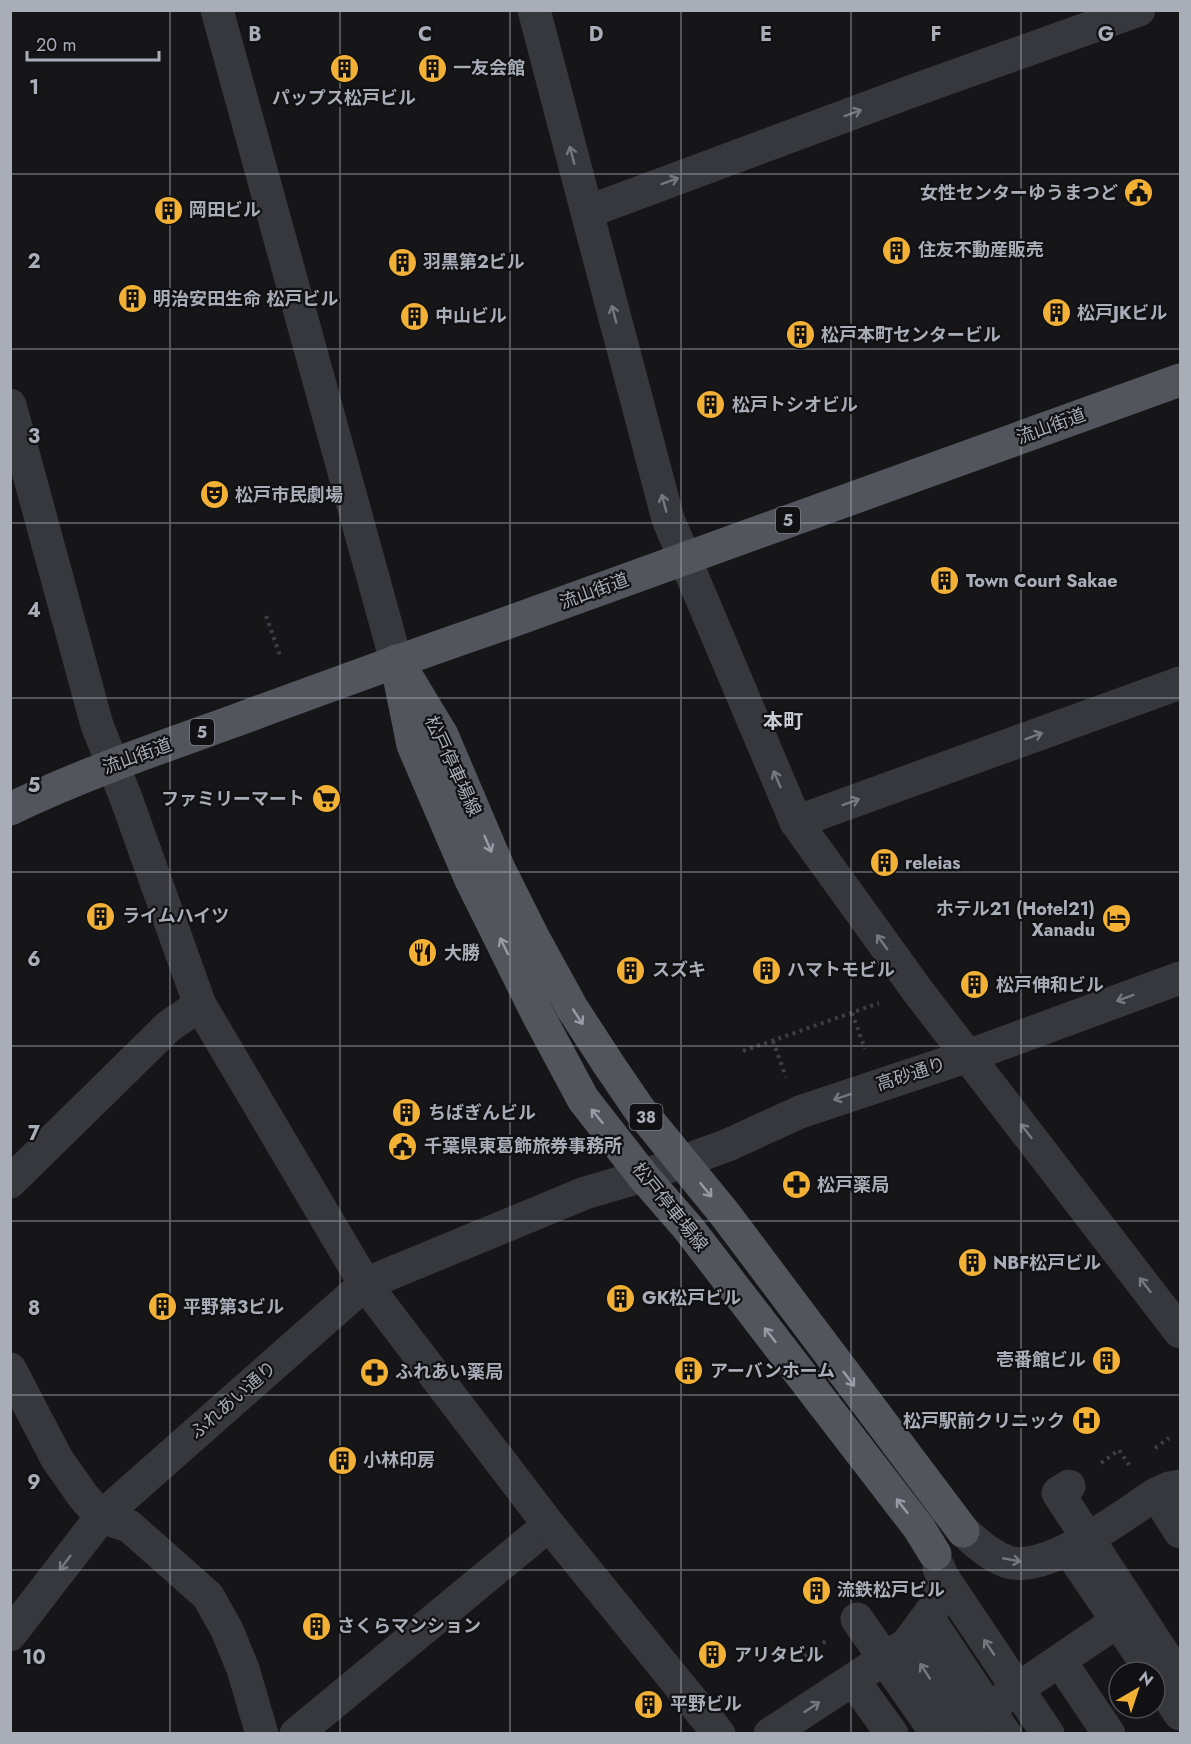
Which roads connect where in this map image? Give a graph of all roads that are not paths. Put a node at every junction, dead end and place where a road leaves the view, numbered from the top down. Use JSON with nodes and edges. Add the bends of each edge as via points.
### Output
{"nodes":[{"id":1,"x":217,"y":10,"type":"edge"},
{"id":2,"x":534,"y":10,"type":"edge"},
{"id":3,"x":1139,"y":10,"type":"edge"},
{"id":4,"x":587,"y":212,"type":"junction"},
{"id":5,"x":1180,"y":380,"type":"edge"},
{"id":6,"x":10,"y":405,"type":"edge"},
{"id":7,"x":19,"y":467,"type":"edge"},
{"id":8,"x":685,"y":557,"type":"junction"},
{"id":9,"x":396,"y":661,"type":"junction"},
{"id":10,"x":1180,"y":683,"type":"edge"},
{"id":11,"x":112,"y":765,"type":"junction"},
{"id":12,"x":10,"y":809,"type":"edge"},
{"id":13,"x":796,"y":822,"type":"junction"},
{"id":14,"x":1180,"y":978,"type":"edge"},
{"id":15,"x":200,"y":1005,"type":"junction"},
{"id":16,"x":968,"y":1056,"type":"junction"},
{"id":17,"x":682,"y":1162,"type":"junction"},
{"id":18,"x":643,"y":1176,"type":"junction"},
{"id":19,"x":10,"y":1182,"type":"edge"},
{"id":20,"x":365,"y":1284,"type":"junction"},
{"id":21,"x":1180,"y":1332,"type":"edge"},
{"id":22,"x":10,"y":1369,"type":"edge"},
{"id":23,"x":1069,"y":1486,"type":"dead end"},
{"id":24,"x":1168,"y":1490,"type":"edge"},
{"id":25,"x":101,"y":1516,"type":"junction"},
{"id":26,"x":549,"y":1525,"type":"junction"},
{"id":27,"x":963,"y":1530,"type":"joint"},
{"id":28,"x":1180,"y":1532,"type":"edge"},
{"id":29,"x":1069,"y":1550,"type":"junction"},
{"id":30,"x":939,"y":1565,"type":"junction"},
{"id":31,"x":1134,"y":1610,"type":"junction"},
{"id":32,"x":928,"y":1618,"type":"junction"},
{"id":33,"x":857,"y":1619,"type":"dead end"},
{"id":34,"x":10,"y":1635,"type":"edge"},
{"id":35,"x":908,"y":1644,"type":"junction"},
{"id":36,"x":1144,"y":1660,"type":"edge"},
{"id":37,"x":1060,"y":1661,"type":"junction"},
{"id":38,"x":1180,"y":1679,"type":"edge"},
{"id":39,"x":854,"y":1680,"type":"junction"},
{"id":40,"x":1167,"y":1695,"type":"edge"},
{"id":41,"x":1180,"y":1714,"type":"edge"},
{"id":42,"x":262,"y":1734,"type":"edge"},
{"id":43,"x":296,"y":1734,"type":"edge"},
{"id":44,"x":719,"y":1734,"type":"edge"},
{"id":45,"x":770,"y":1734,"type":"edge"},
{"id":46,"x":892,"y":1734,"type":"edge"},
{"id":47,"x":937,"y":1734,"type":"edge"},
{"id":48,"x":951,"y":1734,"type":"edge"},
{"id":49,"x":966,"y":1734,"type":"edge"},
{"id":50,"x":1005,"y":1734,"type":"edge"},
{"id":51,"x":1048,"y":1734,"type":"edge"},
{"id":52,"x":1109,"y":1734,"type":"edge"}],
"edges":[{"from":1,"to":9,"type":"street"},
{"from":4,"to":2,"type":"street","one_way":true},
{"from":4,"to":3,"type":"street","one_way":true},
{"from":8,"to":4,"type":"street","one_way":true,"via":[[668,519]]},
{"from":5,"to":8,"type":"main road","name":"流山街道","number":"5"},
{"from":6,"to":7,"type":"street"},
{"from":7,"to":11,"type":"street"},
{"from":8,"to":9,"type":"main road","name":"流山街道","number":"5"},
{"from":13,"to":8,"type":"street","one_way":true},
{"from":9,"to":11,"type":"main road","name":"流山街道","number":"5"},
{"from":9,"to":17,"type":"main road","name":"松戸停車場線","number":"38","one_way":true,"via":[[442,735],[499,869],[572,1008],[639,1109]]},
{"from":18,"to":9,"type":"main road","name":"松戸停車場線","number":"38","one_way":true,"via":[[583,1099],[471,879],[412,745]]},
{"from":13,"to":10,"type":"street","one_way":true},
{"from":11,"to":12,"type":"main road","name":"流山街道","number":"5"},
{"from":11,"to":15,"type":"street"},
{"from":16,"to":13,"type":"street","one_way":true},
{"from":14,"to":16,"type":"street","name":"高砂通り","one_way":true},
{"from":15,"to":19,"type":"street","via":[[169,1026]]},
{"from":15,"to":20,"type":"street"},
{"from":16,"to":17,"type":"street","name":"高砂通り","one_way":true,"via":[[800,1113]]},
{"from":21,"to":16,"type":"street","one_way":true},
{"from":17,"to":18,"type":"street","name":"高砂通り"},
{"from":17,"to":27,"type":"main road","name":"松戸停車場線","number":"38","one_way":true},
{"from":18,"to":20,"type":"street","name":"ふれあい通り","via":[[585,1193]]},
{"from":30,"to":18,"type":"main road","name":"松戸停車場線","number":"38","one_way":true,"via":[[919,1528],[689,1229]]},
{"from":20,"to":25,"type":"street","name":"ふれあい通り"},
{"from":20,"to":26,"type":"street"},
{"from":22,"to":25,"type":"street","via":[[57,1459]]},
{"from":23,"to":31,"type":"street","bridge":true,"via":[[1058,1493]]},
{"from":24,"to":28,"type":"street"},
{"from":24,"to":29,"type":"street"},
{"from":25,"to":34,"type":"street","name":"ふれあい通り","one_way":true},
{"from":25,"to":42,"type":"street","via":[[129,1526],[208,1596],[243,1669]]},
{"from":26,"to":43,"type":"street"},
{"from":26,"to":44,"type":"street"},
{"from":27,"to":29,"type":"street","one_way":true,"via":[[983,1550],[1010,1562],[1034,1562]]},
{"from":29,"to":36,"type":"street"},
{"from":30,"to":32,"type":"street","via":[[942,1589]]},
{"from":51,"to":30,"type":"street","one_way":true},
{"from":31,"to":37,"type":"street","bridge":true},
{"from":31,"to":38,"type":"street","bridge":true},
{"from":32,"to":35,"type":"street"},
{"from":32,"to":50,"type":"street"},
{"from":33,"to":47,"type":"street","bridge":true},
{"from":35,"to":39,"type":"street"},
{"from":49,"to":35,"type":"street","one_way":true},
{"from":37,"to":48,"type":"street","bridge":true},
{"from":37,"to":52,"type":"street"},
{"from":45,"to":39,"type":"street","one_way":true},
{"from":39,"to":46,"type":"street"},
{"from":40,"to":41,"type":"street"}]}
